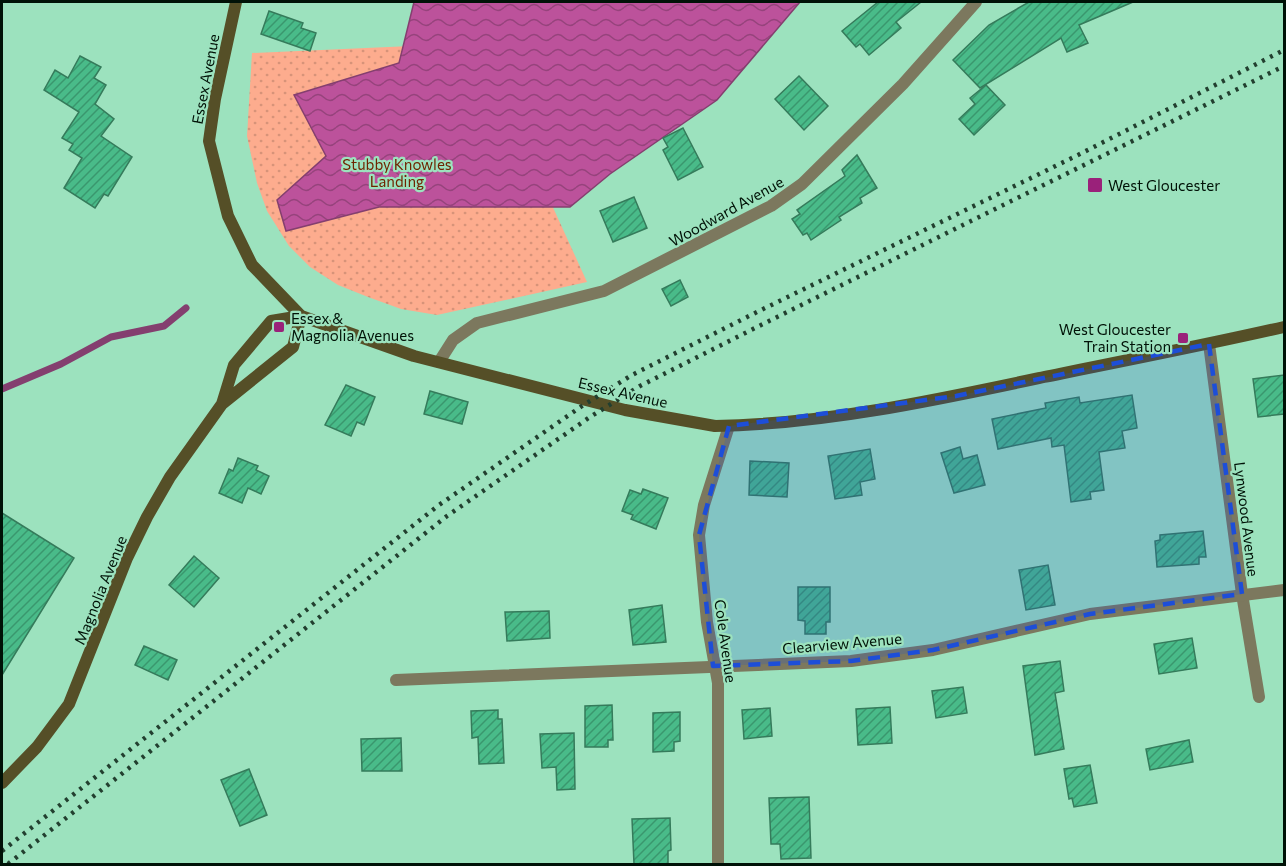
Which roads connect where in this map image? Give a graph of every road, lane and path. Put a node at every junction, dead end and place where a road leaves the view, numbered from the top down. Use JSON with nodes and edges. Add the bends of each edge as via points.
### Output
{"nodes":[{"id":1,"x":236,"y":2,"type":"edge"},
{"id":2,"x":976,"y":2,"type":"edge"},
{"id":3,"x":301,"y":316,"type":"junction"},
{"id":4,"x":1284,"y":327,"type":"edge"},
{"id":5,"x":1209,"y":344,"type":"junction"},
{"id":6,"x":440,"y":362,"type":"junction"},
{"id":7,"x":222,"y":404,"type":"junction"},
{"id":8,"x":729,"y":426,"type":"junction"},
{"id":9,"x":1284,"y":590,"type":"edge"},
{"id":10,"x":1242,"y":594,"type":"junction"},
{"id":11,"x":713,"y":666,"type":"junction"},
{"id":12,"x":396,"y":680,"type":"dead end"},
{"id":13,"x":1259,"y":697,"type":"dead end"},
{"id":14,"x":2,"y":783,"type":"edge"},
{"id":15,"x":718,"y":864,"type":"edge"}],
"edges":[{"from":1,"to":3,"type":"street","name":"Essex Avenue","via":[[214,99],[209,141],[228,216],[252,265]]},
{"from":2,"to":6,"type":"street","name":"Woodward Avenue","via":[[895,92],[802,184],[771,206],[604,291],[477,323],[453,340]]},
{"from":3,"to":6,"type":"street","name":"Essex Avenue"},
{"from":3,"to":7,"type":"street","name":"Magnolia Avenue","via":[[293,347]]},
{"from":3,"to":7,"type":"street","name":"Magnolia Avenue","via":[[271,321],[234,365]]},
{"from":4,"to":5,"type":"street","name":"Essex Avenue"},
{"from":5,"to":8,"type":"street","name":"Essex Avenue","via":[[956,396],[796,421]]},
{"from":5,"to":10,"type":"street","name":"Lynwood Avenue"},
{"from":6,"to":8,"type":"street","name":"Essex Avenue","via":[[625,410]]},
{"from":7,"to":14,"type":"street","name":"Magnolia Avenue","via":[[147,517],[69,705],[37,747]]},
{"from":8,"to":11,"type":"street","name":"Cole Avenue","via":[[704,505],[699,535]]},
{"from":9,"to":10,"type":"street","name":"Clearview Avenue"},
{"from":10,"to":11,"type":"street","name":"Clearview Avenue","via":[[1090,614],[933,650],[851,661]]},
{"from":10,"to":13,"type":"street","name":"Lynwood Avenue"},
{"from":11,"to":12,"type":"street","name":"Clearview Avenue"},
{"from":11,"to":15,"type":"street","name":"Cole Avenue","via":[[718,683]]}]}
